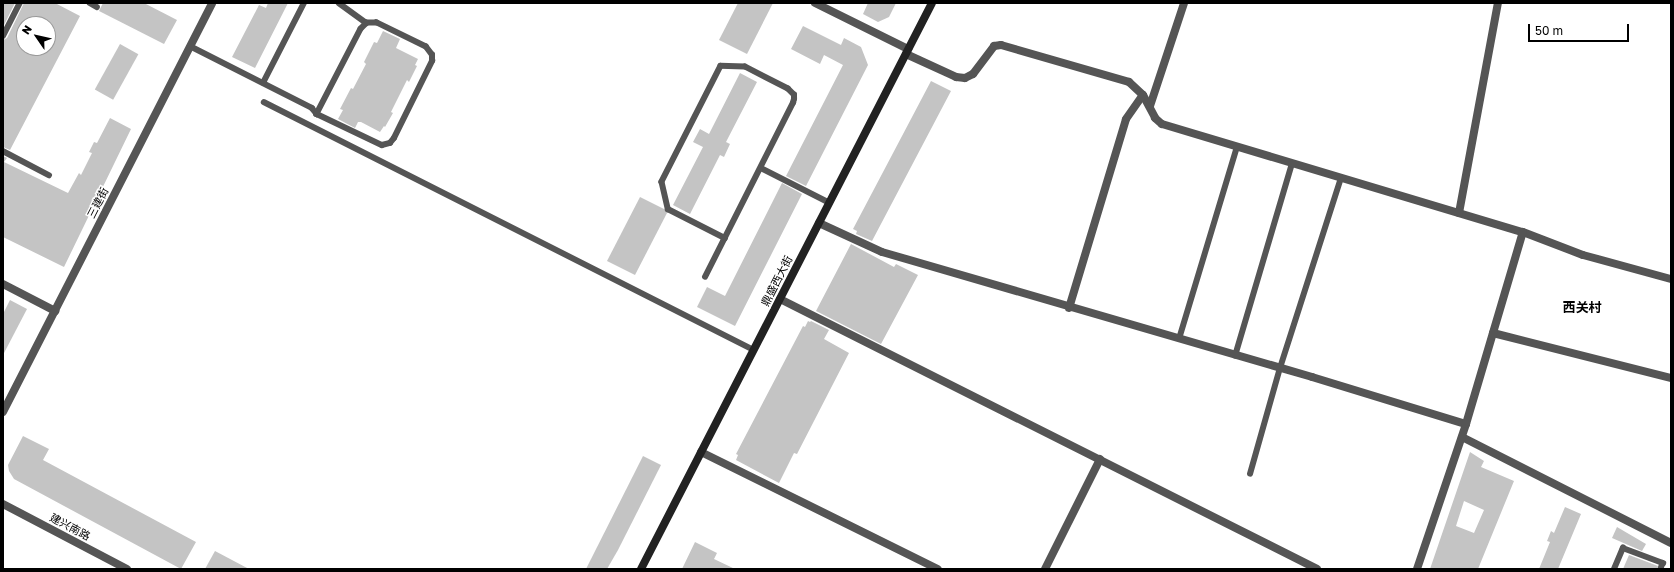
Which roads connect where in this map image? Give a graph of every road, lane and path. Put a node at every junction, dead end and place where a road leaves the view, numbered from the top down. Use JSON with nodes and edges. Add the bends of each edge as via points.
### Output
{"nodes":[{"id":1,"x":20,"y":3,"type":"edge"},
{"id":2,"x":90,"y":3,"type":"edge"},
{"id":3,"x":212,"y":3,"type":"edge"},
{"id":4,"x":304,"y":3,"type":"edge"},
{"id":5,"x":339,"y":3,"type":"edge"},
{"id":6,"x":815,"y":3,"type":"edge"},
{"id":7,"x":932,"y":3,"type":"edge"},
{"id":8,"x":1184,"y":3,"type":"edge"},
{"id":9,"x":1498,"y":3,"type":"edge"},
{"id":10,"x":97,"y":7,"type":"dead end"},
{"id":11,"x":367,"y":23,"type":"junction"},
{"id":12,"x":3,"y":36,"type":"edge"},
{"id":13,"x":190,"y":46,"type":"junction"},
{"id":14,"x":907,"y":52,"type":"junction"},
{"id":15,"x":263,"y":83,"type":"junction"},
{"id":16,"x":1143,"y":95,"type":"junction"},
{"id":17,"x":264,"y":102,"type":"dead end"},
{"id":18,"x":1150,"y":106,"type":"junction"},
{"id":19,"x":317,"y":114,"type":"junction"},
{"id":20,"x":1237,"y":147,"type":"junction"},
{"id":21,"x":3,"y":151,"type":"edge"},
{"id":22,"x":1292,"y":163,"type":"junction"},
{"id":23,"x":761,"y":168,"type":"junction"},
{"id":24,"x":49,"y":175,"type":"dead end"},
{"id":25,"x":1341,"y":178,"type":"junction"},
{"id":26,"x":830,"y":203,"type":"junction"},
{"id":27,"x":1459,"y":213,"type":"junction"},
{"id":28,"x":819,"y":223,"type":"junction"},
{"id":29,"x":1523,"y":232,"type":"junction"},
{"id":30,"x":725,"y":238,"type":"junction"},
{"id":31,"x":705,"y":277,"type":"dead end"},
{"id":32,"x":1671,"y":279,"type":"edge"},
{"id":33,"x":3,"y":284,"type":"edge"},
{"id":34,"x":780,"y":298,"type":"junction"},
{"id":35,"x":1069,"y":308,"type":"junction"},
{"id":36,"x":54,"y":311,"type":"junction"},
{"id":37,"x":1493,"y":333,"type":"junction"},
{"id":38,"x":1179,"y":339,"type":"junction"},
{"id":39,"x":754,"y":350,"type":"junction"},
{"id":40,"x":1235,"y":356,"type":"junction"},
{"id":41,"x":1280,"y":368,"type":"junction"},
{"id":42,"x":1671,"y":378,"type":"edge"},
{"id":43,"x":3,"y":412,"type":"edge"},
{"id":44,"x":1466,"y":424,"type":"junction"},
{"id":45,"x":1462,"y":437,"type":"junction"},
{"id":46,"x":702,"y":452,"type":"junction"},
{"id":47,"x":1100,"y":459,"type":"junction"},
{"id":48,"x":1250,"y":474,"type":"dead end"},
{"id":49,"x":3,"y":504,"type":"edge"},
{"id":50,"x":1671,"y":543,"type":"edge"},
{"id":51,"x":127,"y":569,"type":"edge"},
{"id":52,"x":641,"y":569,"type":"edge"},
{"id":53,"x":938,"y":569,"type":"edge"},
{"id":54,"x":1045,"y":569,"type":"edge"},
{"id":55,"x":1317,"y":569,"type":"edge"},
{"id":56,"x":1417,"y":569,"type":"edge"},
{"id":57,"x":1614,"y":569,"type":"edge"},
{"id":58,"x":1661,"y":569,"type":"edge"}],
"edges":[{"from":1,"to":12,"type":"lane"},
{"from":2,"to":10,"type":"lane"},
{"from":3,"to":13,"type":"street","name":"三建街"},
{"from":4,"to":15,"type":"lane"},
{"from":5,"to":11,"type":"lane"},
{"from":6,"to":14,"type":"street"},
{"from":7,"to":14,"type":"main road","name":"鼎盛西大街"},
{"from":8,"to":18,"type":"street"},
{"from":9,"to":27,"type":"street"},
{"from":11,"to":19,"type":"lane","via":[[361,29]]},
{"from":11,"to":19,"type":"lane","via":[[377,23],[426,47],[432,55],[432,61],[394,138],[390,143],[378,145]]},
{"from":13,"to":15,"type":"lane"},
{"from":13,"to":36,"type":"street","name":"三建街"},
{"from":14,"to":16,"type":"street","via":[[956,77],[965,78],[973,74],[994,46],[1001,45],[1129,82]]},
{"from":14,"to":26,"type":"main road","name":"鼎盛西大街"},
{"from":15,"to":19,"type":"lane","via":[[312,108]]},
{"from":16,"to":18,"type":"street"},
{"from":16,"to":35,"type":"street","via":[[1126,119]]},
{"from":17,"to":39,"type":"lane"},
{"from":18,"to":20,"type":"street","via":[[1155,118],[1162,124]]},
{"from":20,"to":22,"type":"street"},
{"from":20,"to":38,"type":"lane"},
{"from":21,"to":24,"type":"lane"},
{"from":22,"to":25,"type":"street"},
{"from":22,"to":40,"type":"lane"},
{"from":23,"to":26,"type":"lane"},
{"from":23,"to":30,"type":"lane"},
{"from":23,"to":30,"type":"lane","via":[[794,103],[794,95],[788,89],[745,67],[721,66],[662,182],[668,209]]},
{"from":25,"to":27,"type":"street"},
{"from":25,"to":41,"type":"lane"},
{"from":26,"to":28,"type":"main road","name":"鼎盛西大街"},
{"from":27,"to":29,"type":"street"},
{"from":28,"to":34,"type":"main road","name":"鼎盛西大街"},
{"from":28,"to":35,"type":"street","via":[[882,252]]},
{"from":29,"to":32,"type":"street","via":[[1583,255]]},
{"from":29,"to":37,"type":"street"},
{"from":30,"to":31,"type":"lane"},
{"from":33,"to":36,"type":"street"},
{"from":34,"to":39,"type":"main road","name":"鼎盛西大街"},
{"from":34,"to":47,"type":"street"},
{"from":35,"to":38,"type":"street"},
{"from":36,"to":43,"type":"street","name":"三建街"},
{"from":37,"to":42,"type":"street"},
{"from":37,"to":44,"type":"street"},
{"from":38,"to":40,"type":"street"},
{"from":39,"to":46,"type":"main road","name":"鼎盛西大街"},
{"from":40,"to":41,"type":"street"},
{"from":41,"to":44,"type":"street"},
{"from":41,"to":48,"type":"lane"},
{"from":44,"to":45,"type":"street"},
{"from":45,"to":50,"type":"street"},
{"from":45,"to":56,"type":"street"},
{"from":46,"to":52,"type":"main road","name":"鼎盛西大街"},
{"from":46,"to":53,"type":"street"},
{"from":47,"to":54,"type":"street"},
{"from":47,"to":55,"type":"street"},
{"from":49,"to":51,"type":"street","name":"建兴南路"},
{"from":57,"to":58,"type":"lane","via":[[1623,548],[1663,563]]}]}
